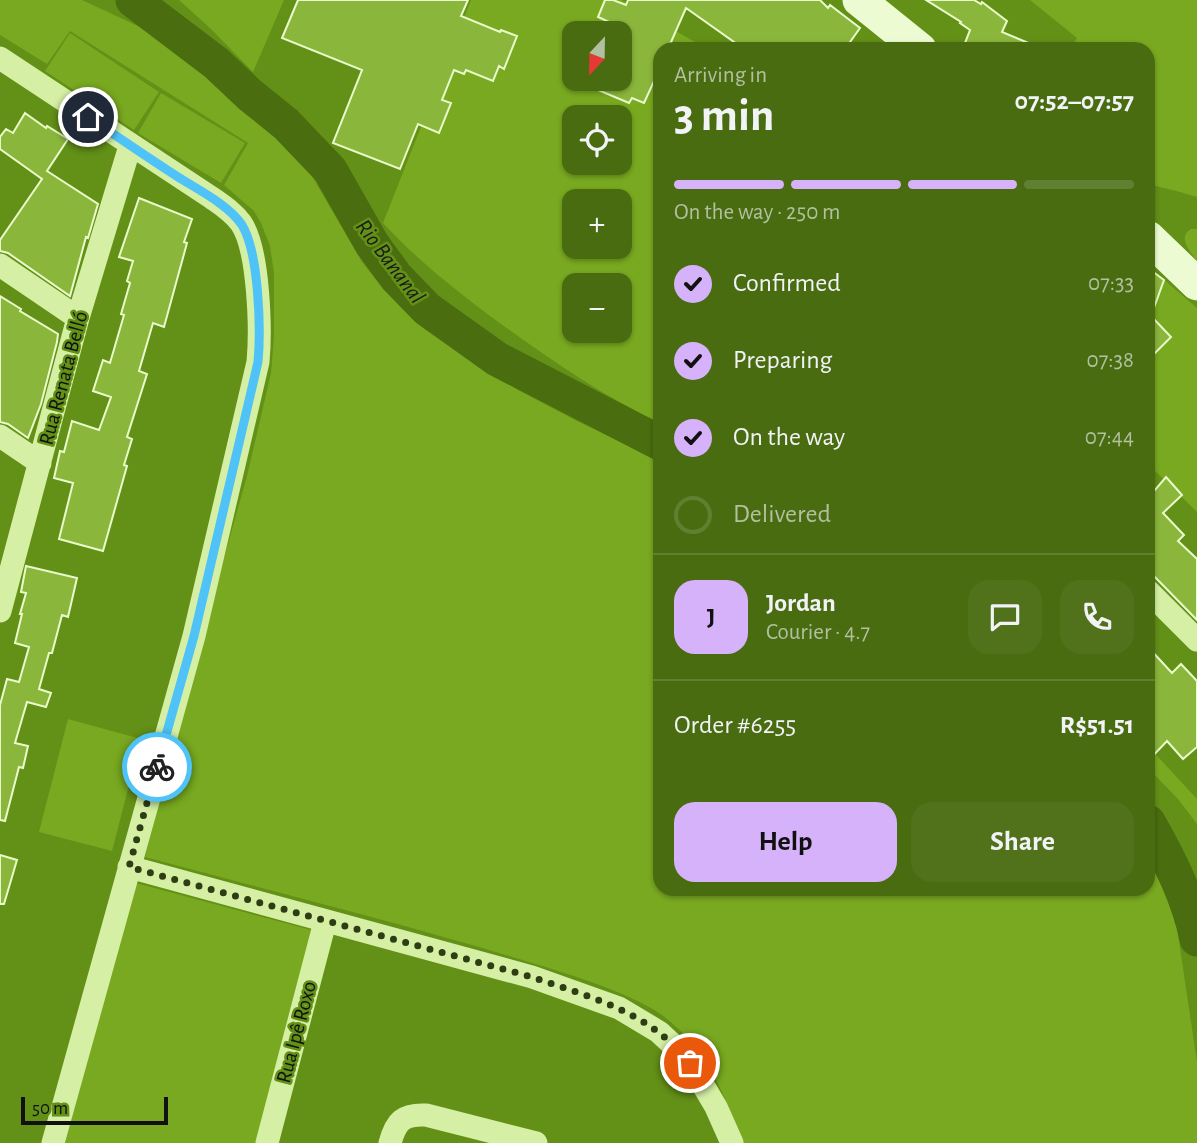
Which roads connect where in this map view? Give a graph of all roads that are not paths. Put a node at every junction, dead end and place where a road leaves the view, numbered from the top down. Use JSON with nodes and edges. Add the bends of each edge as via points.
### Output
{"nodes":[{"id":1,"x":859,"y":0,"type":"edge"},
{"id":2,"x":911,"y":42,"type":"edge"},
{"id":3,"x":0,"y":58,"type":"edge"},
{"id":4,"x":130,"y":146,"type":"junction"},
{"id":5,"x":1155,"y":243,"type":"edge"},
{"id":6,"x":0,"y":265,"type":"edge"},
{"id":7,"x":1197,"y":284,"type":"edge"},
{"id":8,"x":78,"y":318,"type":"junction"},
{"id":9,"x":0,"y":436,"type":"edge"},
{"id":10,"x":40,"y":463,"type":"junction"},
{"id":11,"x":1155,"y":598,"type":"edge"},
{"id":12,"x":0,"y":611,"type":"edge"},
{"id":13,"x":1197,"y":640,"type":"edge"},
{"id":14,"x":129,"y":867,"type":"junction"},
{"id":15,"x":325,"y":922,"type":"junction"},
{"id":16,"x":53,"y":1143,"type":"edge"},
{"id":17,"x":267,"y":1143,"type":"edge"},
{"id":18,"x":390,"y":1143,"type":"edge"},
{"id":19,"x":536,"y":1143,"type":"edge"},
{"id":20,"x":732,"y":1143,"type":"edge"}],
"edges":[{"from":1,"to":2,"type":"main road"},
{"from":3,"to":4,"type":"street"},
{"from":4,"to":8,"type":"street","name":"Rua Renata Belló"},
{"from":4,"to":14,"type":"street","via":[[241,223],[255,270],[259,346],[194,636]]},
{"from":5,"to":7,"type":"main road"},
{"from":6,"to":8,"type":"street"},
{"from":8,"to":10,"type":"street","name":"Rua Renata Belló"},
{"from":9,"to":10,"type":"street"},
{"from":10,"to":12,"type":"street","name":"Rua Renata Belló"},
{"from":11,"to":13,"type":"street"},
{"from":14,"to":15,"type":"street"},
{"from":14,"to":16,"type":"street"},
{"from":15,"to":17,"type":"street","name":"Rua Ipê Roxo"},
{"from":15,"to":20,"type":"street","via":[[532,977],[629,1014],[659,1032],[690,1063]]},
{"from":18,"to":19,"type":"street","via":[[399,1122],[419,1114]]}]}
